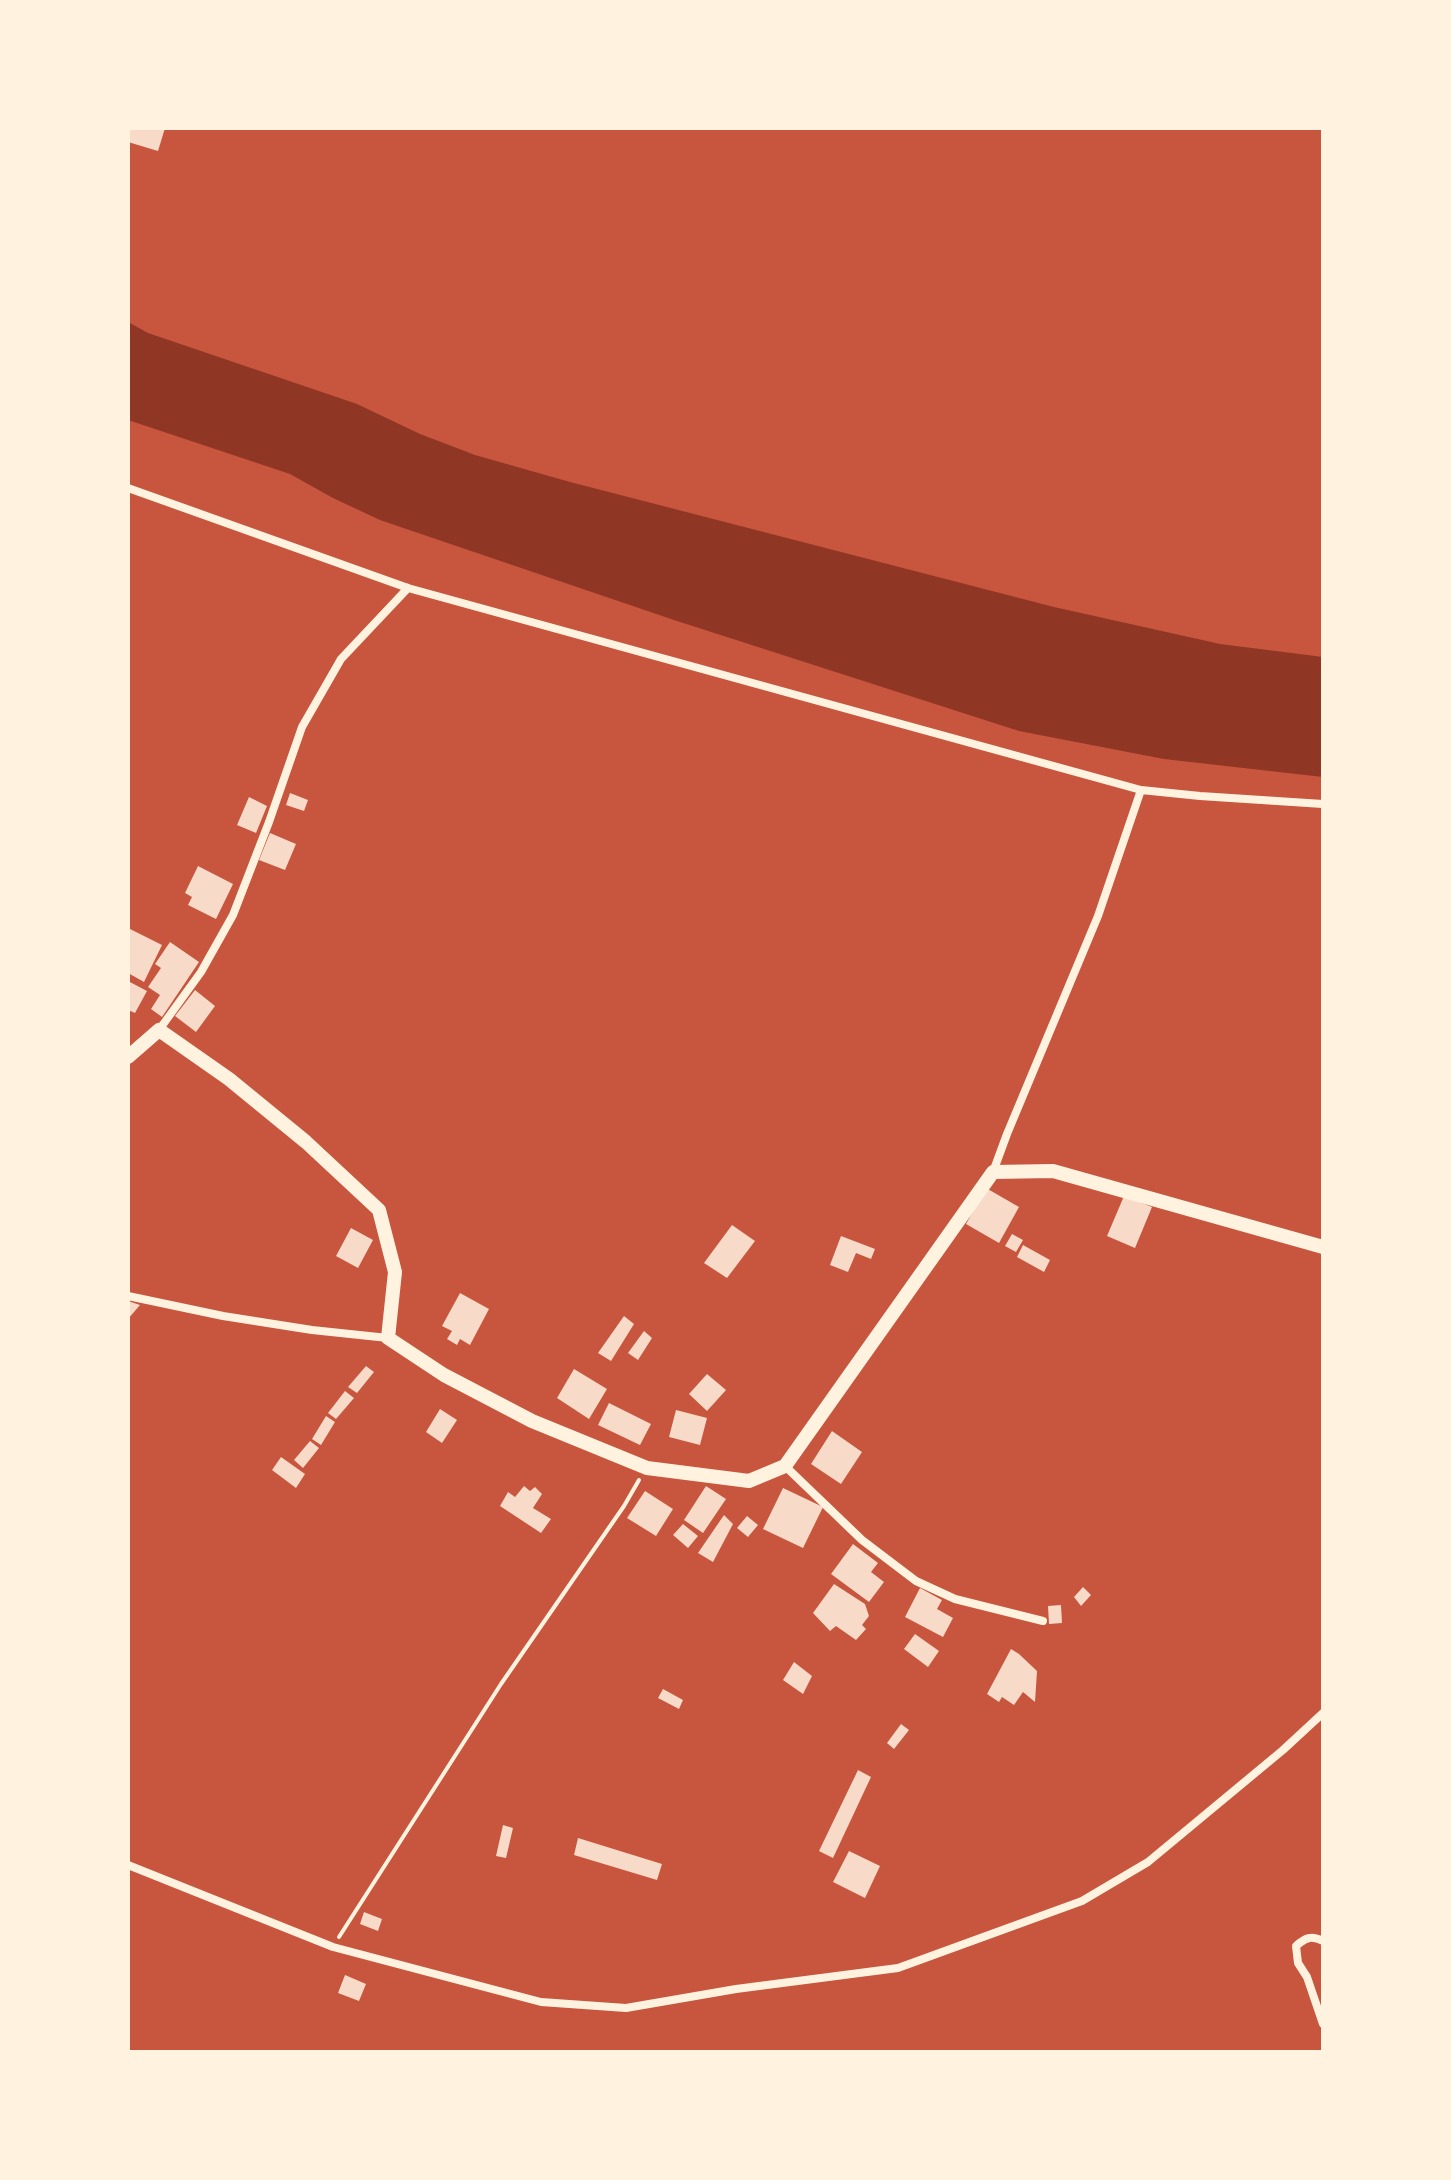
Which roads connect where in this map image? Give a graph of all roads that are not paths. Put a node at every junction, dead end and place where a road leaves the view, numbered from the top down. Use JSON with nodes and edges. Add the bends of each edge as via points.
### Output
{"nodes":[{"id":1,"x":128,"y":488,"type":"edge"},
{"id":2,"x":408,"y":588,"type":"junction"},
{"id":3,"x":1141,"y":790,"type":"junction"},
{"id":4,"x":1323,"y":804,"type":"edge"},
{"id":5,"x":159,"y":1030,"type":"junction"},
{"id":6,"x":128,"y":1057,"type":"edge"},
{"id":7,"x":993,"y":1172,"type":"junction"},
{"id":8,"x":1323,"y":1247,"type":"edge"},
{"id":9,"x":128,"y":1296,"type":"edge"},
{"id":10,"x":388,"y":1338,"type":"junction"},
{"id":11,"x":785,"y":1466,"type":"junction"},
{"id":12,"x":1043,"y":1621,"type":"dead end"},
{"id":13,"x":1323,"y":1713,"type":"edge"},
{"id":14,"x":128,"y":1865,"type":"edge"},
{"id":15,"x":1323,"y":1941,"type":"edge"},
{"id":16,"x":1323,"y":2024,"type":"edge"}],
"edges":[{"from":1,"to":2,"type":"street"},
{"from":2,"to":3,"type":"street"},
{"from":2,"to":5,"type":"street","via":[[341,659],[302,727],[233,915]]},
{"from":3,"to":4,"type":"street"},
{"from":3,"to":7,"type":"street","via":[[1098,916]]},
{"from":5,"to":6,"type":"street"},
{"from":5,"to":10,"type":"street","via":[[306,1142],[379,1210],[395,1272]]},
{"from":7,"to":8,"type":"street","via":[[1053,1171]]},
{"from":7,"to":11,"type":"street"},
{"from":9,"to":10,"type":"street","via":[[312,1330]]},
{"from":10,"to":11,"type":"street","via":[[444,1375],[532,1421],[647,1468],[749,1481]]},
{"from":11,"to":12,"type":"street","via":[[862,1540],[916,1581],[955,1599]]},
{"from":13,"to":14,"type":"street","via":[[1148,1862],[1082,1901],[898,1968],[626,2008],[541,2002],[333,1947]]},
{"from":15,"to":16,"type":"street","via":[[1304,1939],[1296,1946]]}]}
